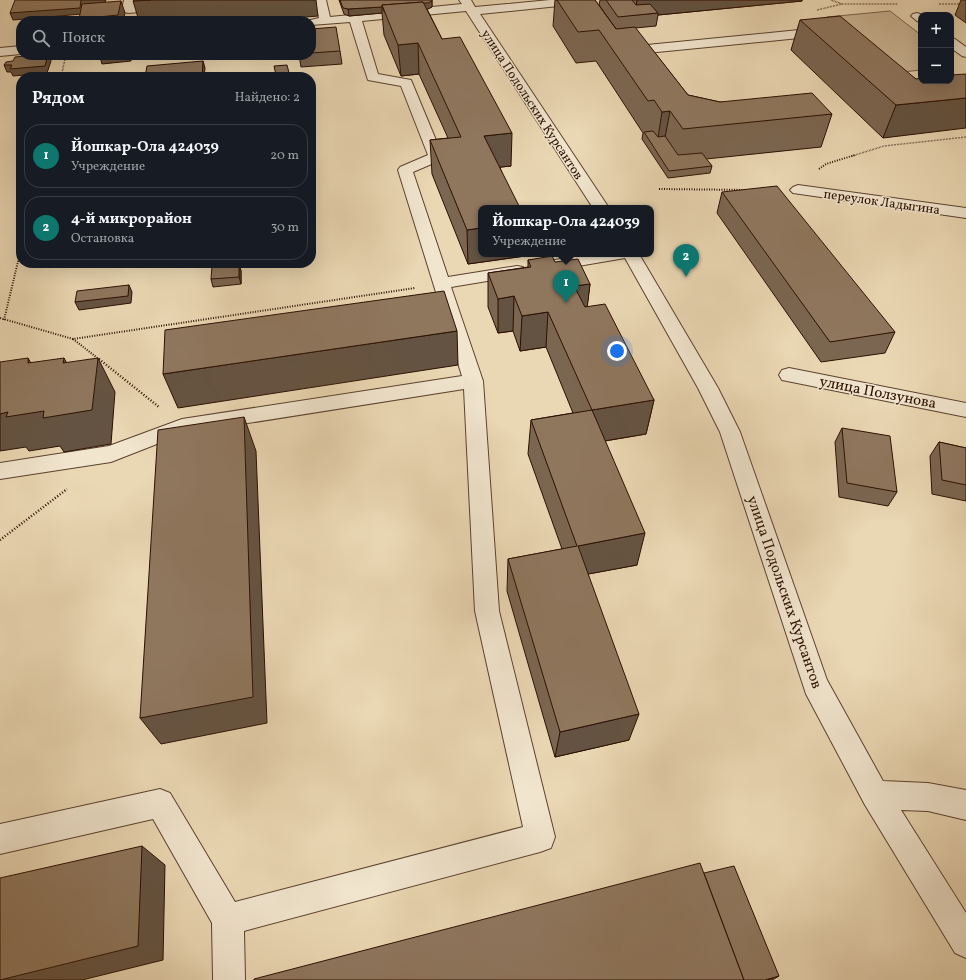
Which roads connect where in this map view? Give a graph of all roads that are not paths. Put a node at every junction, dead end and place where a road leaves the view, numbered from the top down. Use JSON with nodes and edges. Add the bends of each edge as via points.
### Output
{"nodes":[{"id":1,"x":130,"y":0,"type":"edge"},
{"id":2,"x":320,"y":0,"type":"edge"},
{"id":3,"x":582,"y":0,"type":"edge"},
{"id":4,"x":587,"y":0,"type":"edge"},
{"id":5,"x":176,"y":6,"type":"dead end"},
{"id":6,"x":469,"y":6,"type":"edge"},
{"id":7,"x":355,"y":18,"type":"junction"},
{"id":8,"x":325,"y":21,"type":"junction"},
{"id":9,"x":316,"y":22,"type":"edge"},
{"id":10,"x":836,"y":37,"type":"edge"},
{"id":11,"x":954,"y":44,"type":"edge"},
{"id":12,"x":16,"y":50,"type":"edge"},
{"id":13,"x":0,"y":52,"type":"edge"},
{"id":14,"x":966,"y":53,"type":"edge"},
{"id":15,"x":798,"y":190,"type":"dead end"},
{"id":16,"x":599,"y":205,"type":"edge"},
{"id":17,"x":966,"y":213,"type":"edge"},
{"id":18,"x":603,"y":257,"type":"edge"},
{"id":19,"x":633,"y":257,"type":"edge"},
{"id":20,"x":442,"y":284,"type":"junction"},
{"id":21,"x":789,"y":375,"type":"dead end"},
{"id":22,"x":473,"y":381,"type":"junction"},
{"id":23,"x":966,"y":410,"type":"edge"},
{"id":24,"x":0,"y":471,"type":"edge"},
{"id":25,"x":875,"y":795,"type":"junction"},
{"id":26,"x":966,"y":805,"type":"edge"},
{"id":27,"x":0,"y":839,"type":"edge"},
{"id":28,"x":228,"y":920,"type":"junction"},
{"id":29,"x":966,"y":942,"type":"edge"},
{"id":30,"x":229,"y":980,"type":"edge"}],
"edges":[{"from":1,"to":5,"type":"street","via":[[128,10]]},
{"from":2,"to":8,"type":"street"},
{"from":3,"to":4,"type":"street"},
{"from":3,"to":6,"type":"street"},
{"from":3,"to":10,"type":"street","via":[[611,35],[628,44],[646,49],[809,33]]},
{"from":6,"to":7,"type":"street"},
{"from":6,"to":16,"type":"street","name":"улица Подольских Курсантов"},
{"from":7,"to":8,"type":"street"},
{"from":7,"to":20,"type":"street","via":[[373,77],[406,83],[436,157],[406,170]]},
{"from":8,"to":9,"type":"street"},
{"from":11,"to":14,"type":"street"},
{"from":12,"to":13,"type":"street"},
{"from":15,"to":17,"type":"street","name":"переулок Ладыгина"},
{"from":18,"to":20,"type":"street"},
{"from":19,"to":25,"type":"street","name":"улица Подольских Курсантов","via":[[708,388],[730,432],[815,685]]},
{"from":20,"to":22,"type":"street"},
{"from":21,"to":23,"type":"street","name":"улица Ползунова"},
{"from":22,"to":24,"type":"street","via":[[182,426],[111,454]]},
{"from":22,"to":28,"type":"street","via":[[487,611],[540,837]]},
{"from":25,"to":26,"type":"street","via":[[928,797]]},
{"from":25,"to":29,"type":"street","name":"улица Подольских Курсантов"},
{"from":27,"to":28,"type":"street","via":[[160,803]]},
{"from":28,"to":30,"type":"street"}]}
